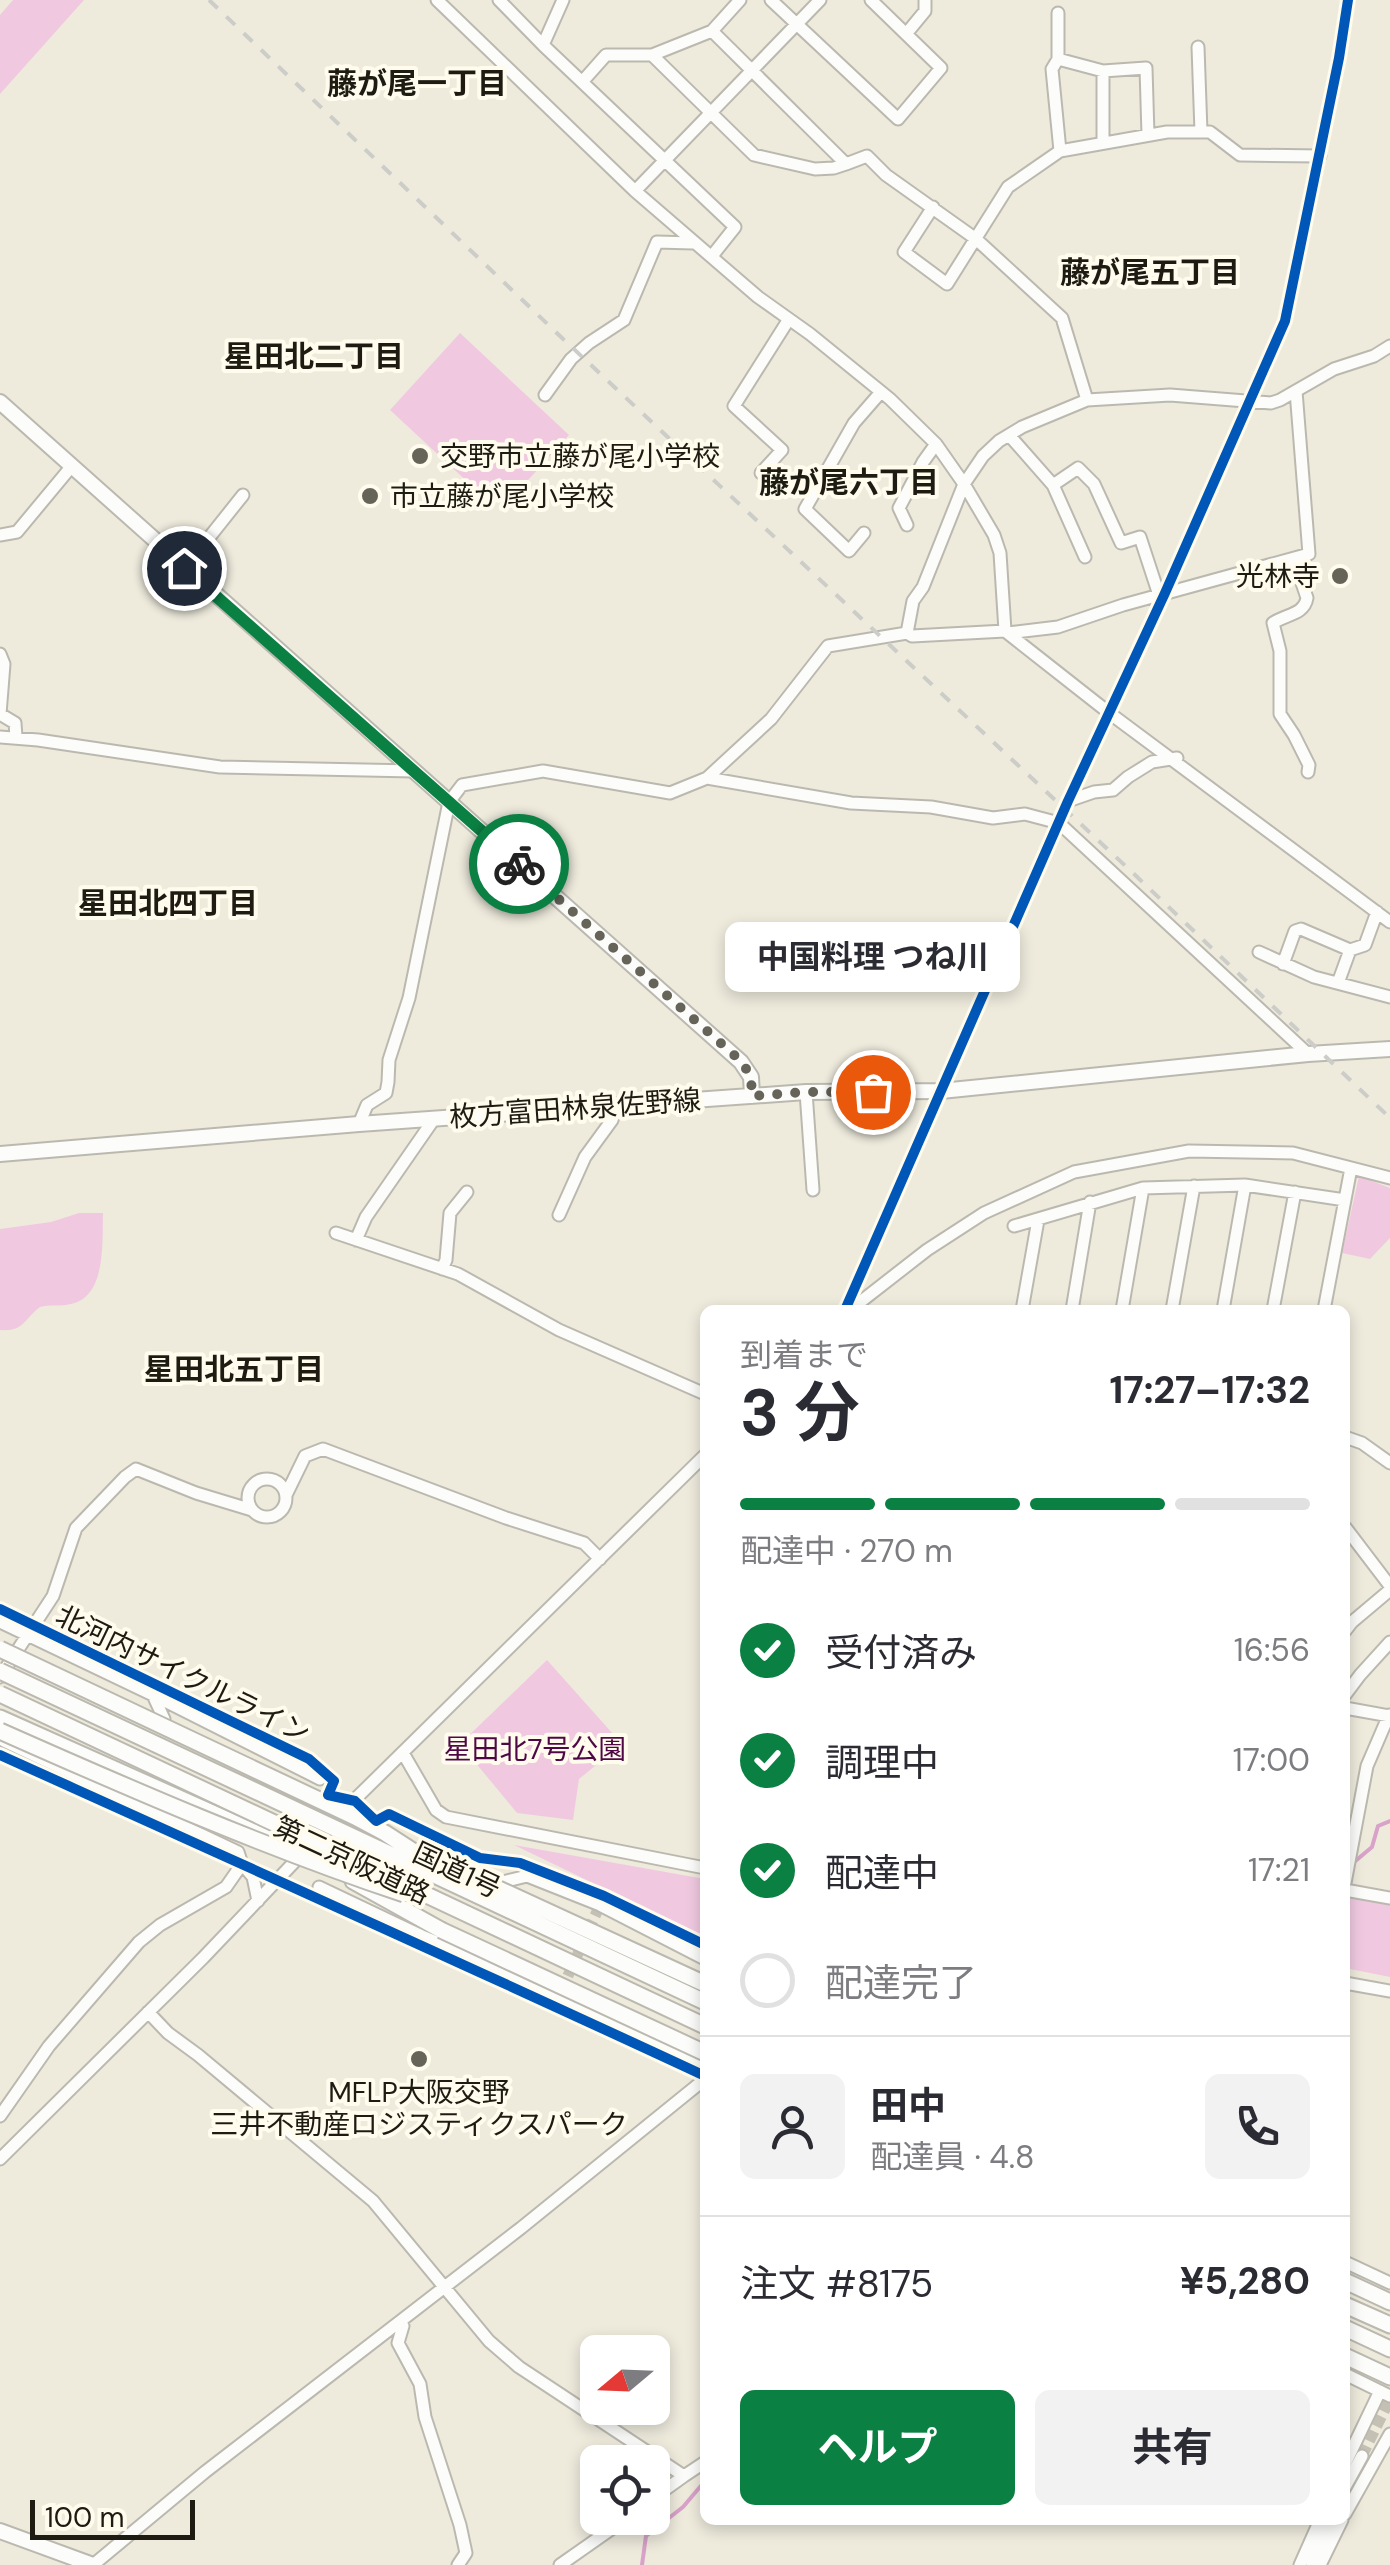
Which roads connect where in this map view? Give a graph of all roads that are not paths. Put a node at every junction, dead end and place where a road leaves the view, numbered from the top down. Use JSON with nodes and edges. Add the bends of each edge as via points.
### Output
{"nodes":[{"id":1,"x":499,"y":0,"type":"edge"},
{"id":2,"x":563,"y":0,"type":"edge"},
{"id":3,"x":740,"y":0,"type":"edge"},
{"id":4,"x":771,"y":0,"type":"edge"},
{"id":5,"x":820,"y":0,"type":"edge"},
{"id":6,"x":871,"y":0,"type":"edge"},
{"id":7,"x":925,"y":0,"type":"edge"},
{"id":8,"x":1348,"y":0,"type":"edge"},
{"id":9,"x":444,"y":2,"type":"edge"},
{"id":10,"x":1058,"y":14,"type":"dead end"},
{"id":11,"x":797,"y":24,"type":"junction"},
{"id":12,"x":712,"y":32,"type":"junction"},
{"id":13,"x":906,"y":34,"type":"junction"},
{"id":14,"x":543,"y":45,"type":"junction"},
{"id":15,"x":1198,"y":47,"type":"dead end"},
{"id":16,"x":652,"y":55,"type":"junction"},
{"id":17,"x":1058,"y":59,"type":"junction"},
{"id":18,"x":753,"y":71,"type":"junction"},
{"id":19,"x":1103,"y":72,"type":"junction"},
{"id":20,"x":582,"y":82,"type":"junction"},
{"id":21,"x":712,"y":113,"type":"junction"},
{"id":22,"x":1201,"y":132,"type":"junction"},
{"id":23,"x":1148,"y":135,"type":"junction"},
{"id":24,"x":1103,"y":143,"type":"junction"},
{"id":25,"x":1060,"y":151,"type":"junction"},
{"id":26,"x":1320,"y":156,"type":"junction"},
{"id":27,"x":666,"y":160,"type":"junction"},
{"id":28,"x":846,"y":164,"type":"junction"},
{"id":29,"x":635,"y":191,"type":"junction"},
{"id":30,"x":933,"y":207,"type":"junction"},
{"id":31,"x":976,"y":239,"type":"junction"},
{"id":32,"x":693,"y":243,"type":"junction"},
{"id":33,"x":712,"y":256,"type":"junction"},
{"id":34,"x":789,"y":319,"type":"junction"},
{"id":35,"x":1390,"y":346,"type":"edge"},
{"id":36,"x":882,"y":392,"type":"junction"},
{"id":37,"x":1296,"y":392,"type":"junction"},
{"id":38,"x":545,"y":395,"type":"dead end"},
{"id":39,"x":1087,"y":400,"type":"junction"},
{"id":40,"x":0,"y":402,"type":"edge"},
{"id":41,"x":1250,"y":402,"type":"junction"},
{"id":42,"x":1009,"y":435,"type":"junction"},
{"id":43,"x":936,"y":444,"type":"junction"},
{"id":44,"x":71,"y":466,"type":"junction"},
{"id":45,"x":761,"y":473,"type":"dead end"},
{"id":46,"x":964,"y":484,"type":"junction"},
{"id":47,"x":1053,"y":485,"type":"junction"},
{"id":48,"x":243,"y":495,"type":"dead end"},
{"id":49,"x":907,"y":525,"type":"dead end"},
{"id":50,"x":864,"y":533,"type":"dead end"},
{"id":51,"x":0,"y":535,"type":"edge"},
{"id":52,"x":1085,"y":557,"type":"dead end"},
{"id":53,"x":1294,"y":559,"type":"junction"},
{"id":54,"x":184,"y":568,"type":"junction"},
{"id":55,"x":1162,"y":594,"type":"junction"},
{"id":56,"x":1006,"y":632,"type":"junction"},
{"id":57,"x":907,"y":633,"type":"junction"},
{"id":58,"x":0,"y":654,"type":"edge"},
{"id":59,"x":1108,"y":712,"type":"junction"},
{"id":60,"x":0,"y":737,"type":"edge"},
{"id":61,"x":16,"y":737,"type":"junction"},
{"id":62,"x":1172,"y":759,"type":"junction"},
{"id":63,"x":414,"y":771,"type":"junction"},
{"id":64,"x":1308,"y":772,"type":"dead end"},
{"id":65,"x":707,"y":778,"type":"junction"},
{"id":66,"x":1230,"y":794,"type":"dead end"},
{"id":67,"x":1068,"y":801,"type":"junction"},
{"id":68,"x":449,"y":802,"type":"junction"},
{"id":69,"x":1059,"y":823,"type":"junction"},
{"id":70,"x":1377,"y":912,"type":"junction"},
{"id":71,"x":1390,"y":922,"type":"edge"},
{"id":72,"x":1350,"y":950,"type":"junction"},
{"id":73,"x":1259,"y":952,"type":"dead end"},
{"id":74,"x":1283,"y":964,"type":"junction"},
{"id":75,"x":1338,"y":983,"type":"junction"},
{"id":76,"x":1390,"y":996,"type":"edge"},
{"id":77,"x":1390,"y":1049,"type":"edge"},
{"id":78,"x":1308,"y":1054,"type":"junction"},
{"id":79,"x":941,"y":1091,"type":"junction"},
{"id":80,"x":806,"y":1092,"type":"junction"},
{"id":81,"x":752,"y":1096,"type":"junction"},
{"id":82,"x":616,"y":1106,"type":"junction"},
{"id":83,"x":434,"y":1119,"type":"junction"},
{"id":84,"x":359,"y":1124,"type":"junction"},
{"id":85,"x":0,"y":1154,"type":"edge"},
{"id":86,"x":1351,"y":1168,"type":"junction"},
{"id":87,"x":1390,"y":1178,"type":"edge"},
{"id":88,"x":1245,"y":1185,"type":"junction"},
{"id":89,"x":1194,"y":1186,"type":"junction"},
{"id":90,"x":1143,"y":1188,"type":"junction"},
{"id":91,"x":813,"y":1190,"type":"dead end"},
{"id":92,"x":468,"y":1192,"type":"dead end"},
{"id":93,"x":1296,"y":1192,"type":"junction"},
{"id":94,"x":1344,"y":1200,"type":"junction"},
{"id":95,"x":1090,"y":1202,"type":"junction"},
{"id":96,"x":559,"y":1215,"type":"dead end"},
{"id":97,"x":1038,"y":1220,"type":"junction"},
{"id":98,"x":1014,"y":1226,"type":"dead end"},
{"id":99,"x":336,"y":1233,"type":"dead end"},
{"id":100,"x":356,"y":1240,"type":"junction"},
{"id":101,"x":442,"y":1269,"type":"junction"},
{"id":102,"x":850,"y":1305,"type":"edge"},
{"id":103,"x":855,"y":1305,"type":"edge"},
{"id":104,"x":1023,"y":1305,"type":"edge"},
{"id":105,"x":1073,"y":1305,"type":"edge"},
{"id":106,"x":1123,"y":1305,"type":"edge"},
{"id":107,"x":1173,"y":1305,"type":"edge"},
{"id":108,"x":1224,"y":1305,"type":"edge"},
{"id":109,"x":1274,"y":1305,"type":"edge"},
{"id":110,"x":1325,"y":1305,"type":"edge"},
{"id":111,"x":700,"y":1392,"type":"edge"},
{"id":112,"x":1350,"y":1439,"type":"edge"},
{"id":113,"x":700,"y":1460,"type":"edge"},
{"id":114,"x":1390,"y":1463,"type":"edge"},
{"id":115,"x":286,"y":1496,"type":"junction"},
{"id":116,"x":252,"y":1510,"type":"junction"},
{"id":117,"x":1350,"y":1534,"type":"edge"},
{"id":118,"x":600,"y":1559,"type":"junction"},
{"id":119,"x":1390,"y":1588,"type":"edge"},
{"id":120,"x":0,"y":1622,"type":"edge"},
{"id":121,"x":1350,"y":1625,"type":"edge"},
{"id":122,"x":28,"y":1636,"type":"junction"},
{"id":123,"x":0,"y":1637,"type":"edge"},
{"id":124,"x":1389,"y":1645,"type":"edge"},
{"id":125,"x":0,"y":1649,"type":"edge"},
{"id":126,"x":0,"y":1674,"type":"edge"},
{"id":127,"x":1350,"y":1689,"type":"edge"},
{"id":128,"x":0,"y":1694,"type":"edge"},
{"id":129,"x":153,"y":1695,"type":"junction"},
{"id":130,"x":1350,"y":1709,"type":"edge"},
{"id":131,"x":1390,"y":1716,"type":"edge"},
{"id":132,"x":0,"y":1718,"type":"edge"},
{"id":133,"x":164,"y":1719,"type":"junction"},
{"id":134,"x":0,"y":1731,"type":"edge"},
{"id":135,"x":0,"y":1739,"type":"edge"},
{"id":136,"x":403,"y":1752,"type":"junction"},
{"id":137,"x":320,"y":1779,"type":"dead end"},
{"id":138,"x":339,"y":1815,"type":"junction"},
{"id":139,"x":301,"y":1854,"type":"junction"},
{"id":140,"x":1350,"y":1860,"type":"edge"},
{"id":141,"x":242,"y":1864,"type":"junction"},
{"id":142,"x":700,"y":1867,"type":"edge"},
{"id":143,"x":319,"y":1887,"type":"dead end"},
{"id":144,"x":1350,"y":1888,"type":"edge"},
{"id":145,"x":487,"y":1891,"type":"junction"},
{"id":146,"x":1390,"y":1898,"type":"edge"},
{"id":147,"x":258,"y":1901,"type":"junction"},
{"id":148,"x":475,"y":1917,"type":"junction"},
{"id":149,"x":442,"y":1930,"type":"junction"},
{"id":150,"x":459,"y":1950,"type":"junction"},
{"id":151,"x":700,"y":1956,"type":"edge"},
{"id":152,"x":700,"y":1982,"type":"edge"},
{"id":153,"x":1350,"y":1984,"type":"edge"},
{"id":154,"x":1390,"y":1992,"type":"edge"},
{"id":155,"x":700,"y":1999,"type":"edge"},
{"id":156,"x":148,"y":2012,"type":"junction"},
{"id":157,"x":700,"y":2024,"type":"edge"},
{"id":158,"x":700,"y":2052,"type":"edge"},
{"id":159,"x":700,"y":2061,"type":"edge"},
{"id":160,"x":700,"y":2083,"type":"edge"},
{"id":161,"x":0,"y":2116,"type":"edge"},
{"id":162,"x":0,"y":2158,"type":"edge"},
{"id":163,"x":1350,"y":2264,"type":"edge"},
{"id":164,"x":1350,"y":2283,"type":"edge"},
{"id":165,"x":1390,"y":2283,"type":"edge"},
{"id":166,"x":443,"y":2287,"type":"junction"},
{"id":167,"x":1390,"y":2302,"type":"edge"},
{"id":168,"x":1350,"y":2306,"type":"edge"},
{"id":169,"x":400,"y":2322,"type":"junction"},
{"id":170,"x":1390,"y":2325,"type":"edge"},
{"id":171,"x":1350,"y":2330,"type":"edge"},
{"id":172,"x":1389,"y":2348,"type":"edge"},
{"id":173,"x":1350,"y":2358,"type":"edge"},
{"id":174,"x":1350,"y":2376,"type":"edge"},
{"id":175,"x":1390,"y":2377,"type":"edge"},
{"id":176,"x":1385,"y":2394,"type":"edge"},
{"id":177,"x":1360,"y":2432,"type":"junction"},
{"id":178,"x":1388,"y":2442,"type":"edge"},
{"id":179,"x":1350,"y":2453,"type":"edge"},
{"id":180,"x":1362,"y":2456,"type":"tunnel mouth"},
{"id":181,"x":700,"y":2465,"type":"edge"},
{"id":182,"x":684,"y":2476,"type":"junction"},
{"id":183,"x":1350,"y":2478,"type":"edge"},
{"id":184,"x":670,"y":2486,"type":"edge"},
{"id":185,"x":1350,"y":2505,"type":"edge"},
{"id":186,"x":1318,"y":2525,"type":"edge"},
{"id":187,"x":1329,"y":2525,"type":"edge"},
{"id":188,"x":1339,"y":2525,"type":"edge"},
{"id":189,"x":0,"y":2530,"type":"edge"},
{"id":190,"x":603,"y":2535,"type":"edge"},
{"id":191,"x":93,"y":2565,"type":"edge"},
{"id":192,"x":458,"y":2565,"type":"edge"},
{"id":193,"x":560,"y":2565,"type":"edge"},
{"id":194,"x":1300,"y":2565,"type":"edge"},
{"id":195,"x":1312,"y":2565,"type":"edge"},
{"id":196,"x":1320,"y":2565,"type":"edge"}],
"edges":[{"from":1,"to":14,"type":"street"},
{"from":2,"to":14,"type":"street"},
{"from":3,"to":12,"type":"street"},
{"from":4,"to":11,"type":"street"},
{"from":5,"to":11,"type":"street"},
{"from":6,"to":13,"type":"street"},
{"from":7,"to":13,"type":"street","via":[[925,11]]},
{"from":8,"to":26,"type":"street"},
{"from":9,"to":29,"type":"street"},
{"from":10,"to":17,"type":"street"},
{"from":11,"to":13,"type":"street","via":[[898,119],[941,68]]},
{"from":11,"to":18,"type":"street"},
{"from":12,"to":16,"type":"street"},
{"from":12,"to":18,"type":"street"},
{"from":14,"to":20,"type":"street"},
{"from":15,"to":22,"type":"street"},
{"from":16,"to":20,"type":"street","via":[[606,56]]},
{"from":16,"to":21,"type":"street"},
{"from":17,"to":19,"type":"street"},
{"from":17,"to":25,"type":"street","via":[[1052,69]]},
{"from":18,"to":21,"type":"street"},
{"from":18,"to":28,"type":"street"},
{"from":19,"to":23,"type":"street","via":[[1146,68]]},
{"from":19,"to":24,"type":"street"},
{"from":20,"to":27,"type":"street"},
{"from":21,"to":27,"type":"street"},
{"from":21,"to":28,"type":"street","via":[[754,156],[815,169]]},
{"from":22,"to":23,"type":"street"},
{"from":22,"to":26,"type":"street","via":[[1240,156]]},
{"from":23,"to":24,"type":"street"},
{"from":24,"to":25,"type":"street"},
{"from":25,"to":31,"type":"street","via":[[1008,186]]},
{"from":26,"to":41,"type":"street","via":[[1285,321]]},
{"from":27,"to":29,"type":"street"},
{"from":27,"to":33,"type":"street","via":[[734,227]]},
{"from":28,"to":30,"type":"street","via":[[867,156]]},
{"from":29,"to":32,"type":"street"},
{"from":30,"to":31,"type":"street"},
{"from":30,"to":31,"type":"street","via":[[904,252],[946,284]]},
{"from":31,"to":39,"type":"street","via":[[1062,318]]},
{"from":32,"to":33,"type":"street"},
{"from":32,"to":38,"type":"street","via":[[657,242],[624,320],[571,359]]},
{"from":33,"to":34,"type":"street"},
{"from":34,"to":36,"type":"street"},
{"from":34,"to":45,"type":"street","via":[[734,406],[782,450]]},
{"from":35,"to":37,"type":"street"},
{"from":36,"to":43,"type":"street"},
{"from":36,"to":50,"type":"street","via":[[854,423],[805,509],[849,551]]},
{"from":37,"to":41,"type":"street","via":[[1271,403]]},
{"from":37,"to":53,"type":"street","via":[[1309,554]]},
{"from":39,"to":41,"type":"street","via":[[1170,395]]},
{"from":39,"to":42,"type":"street"},
{"from":40,"to":44,"type":"main road"},
{"from":41,"to":55,"type":"street"},
{"from":42,"to":46,"type":"street"},
{"from":42,"to":47,"type":"street"},
{"from":43,"to":46,"type":"street"},
{"from":43,"to":49,"type":"street","via":[[899,508]]},
{"from":44,"to":51,"type":"street","via":[[17,532]]},
{"from":44,"to":54,"type":"main road"},
{"from":46,"to":56,"type":"street","via":[[1000,552]]},
{"from":46,"to":57,"type":"street","via":[[913,601]]},
{"from":47,"to":52,"type":"street"},
{"from":47,"to":55,"type":"street","via":[[1078,468],[1094,484],[1121,543],[1140,537]]},
{"from":48,"to":54,"type":"street"},
{"from":53,"to":55,"type":"street"},
{"from":53,"to":64,"type":"street","via":[[1308,598],[1300,611],[1273,623],[1280,714]]},
{"from":54,"to":63,"type":"main road"},
{"from":55,"to":56,"type":"street","via":[[1058,627]]},
{"from":55,"to":59,"type":"street"},
{"from":56,"to":57,"type":"street"},
{"from":56,"to":59,"type":"street"},
{"from":57,"to":65,"type":"street","via":[[828,646],[771,719]]},
{"from":58,"to":61,"type":"street","via":[[0,714],[16,723]]},
{"from":59,"to":62,"type":"street"},
{"from":59,"to":67,"type":"street"},
{"from":60,"to":61,"type":"street"},
{"from":61,"to":63,"type":"street","via":[[220,767]]},
{"from":62,"to":66,"type":"street","via":[[1182,757]]},
{"from":62,"to":67,"type":"street","via":[[1152,762],[1113,790]]},
{"from":62,"to":70,"type":"street"},
{"from":63,"to":68,"type":"main road"},
{"from":65,"to":68,"type":"street","via":[[670,793],[543,771],[462,785]]},
{"from":65,"to":69,"type":"street","via":[[851,802],[993,818],[1025,814]]},
{"from":67,"to":69,"type":"street"},
{"from":68,"to":81,"type":"main road","via":[[742,1062]]},
{"from":68,"to":84,"type":"street","via":[[409,998],[388,1060],[386,1093],[367,1104]]},
{"from":69,"to":78,"type":"street"},
{"from":69,"to":79,"type":"street"},
{"from":70,"to":71,"type":"street"},
{"from":70,"to":72,"type":"street","via":[[1366,945]]},
{"from":72,"to":74,"type":"street","via":[[1295,930]]},
{"from":72,"to":75,"type":"street"},
{"from":73,"to":74,"type":"street"},
{"from":74,"to":75,"type":"street"},
{"from":75,"to":76,"type":"street"},
{"from":77,"to":78,"type":"main road","name":"枚方富田林泉佐野線"},
{"from":78,"to":79,"type":"main road","name":"枚方富田林泉佐野線"},
{"from":79,"to":80,"type":"main road","name":"枚方富田林泉佐野線"},
{"from":79,"to":102,"type":"street"},
{"from":80,"to":81,"type":"main road","name":"枚方富田林泉佐野線"},
{"from":80,"to":91,"type":"street"},
{"from":81,"to":82,"type":"main road","name":"枚方富田林泉佐野線"},
{"from":82,"to":83,"type":"main road","name":"枚方富田林泉佐野線"},
{"from":82,"to":96,"type":"street"},
{"from":83,"to":84,"type":"main road","name":"枚方富田林泉佐野線"},
{"from":83,"to":100,"type":"street"},
{"from":84,"to":85,"type":"main road","name":"枚方富田林泉佐野線"},
{"from":86,"to":87,"type":"street"},
{"from":86,"to":94,"type":"street"},
{"from":86,"to":103,"type":"street","via":[[1293,1153],[1190,1151],[1074,1172],[984,1213]]},
{"from":88,"to":89,"type":"street"},
{"from":88,"to":93,"type":"street"},
{"from":88,"to":108,"type":"street"},
{"from":89,"to":90,"type":"street"},
{"from":89,"to":107,"type":"street"},
{"from":90,"to":95,"type":"street"},
{"from":90,"to":106,"type":"street"},
{"from":92,"to":101,"type":"street","via":[[450,1213]]},
{"from":93,"to":94,"type":"street"},
{"from":93,"to":109,"type":"street"},
{"from":94,"to":110,"type":"street"},
{"from":95,"to":97,"type":"street"},
{"from":95,"to":105,"type":"street"},
{"from":97,"to":98,"type":"street"},
{"from":97,"to":104,"type":"street"},
{"from":99,"to":100,"type":"street"},
{"from":100,"to":101,"type":"street"},
{"from":101,"to":111,"type":"street"},
{"from":112,"to":114,"type":"street"},
{"from":113,"to":118,"type":"street"},
{"from":115,"to":116,"type":"street","via":[[274,1515]]},
{"from":115,"to":116,"type":"street","via":[[275,1480],[262,1479],[249,1492]]},
{"from":115,"to":118,"type":"street","via":[[305,1456],[323,1449],[584,1543]]},
{"from":116,"to":122,"type":"street","via":[[136,1469],[76,1528],[54,1596]]},
{"from":117,"to":119,"type":"street"},
{"from":118,"to":136,"type":"street"},
{"from":119,"to":121,"type":"street"},
{"from":120,"to":122,"type":"street"},
{"from":122,"to":126,"type":"street"},
{"from":122,"to":129,"type":"street"},
{"from":123,"to":133,"type":"highway","name":"国道1号","bridge":true},
{"from":124,"to":127,"type":"street"},
{"from":125,"to":145,"type":"highway","bridge":true,"via":[[370,1825]]},
{"from":126,"to":145,"type":"highway","name":"第二京阪道路","bridge":true},
{"from":128,"to":148,"type":"highway","name":"第二京阪道路","bridge":true},
{"from":129,"to":133,"type":"street"},
{"from":129,"to":137,"type":"street"},
{"from":130,"to":131,"type":"street"},
{"from":131,"to":140,"type":"street","via":[[1367,1766]]},
{"from":132,"to":139,"type":"highway","name":"国道1号"},
{"from":133,"to":138,"type":"highway","name":"国道1号","bridge":true},
{"from":134,"to":148,"type":"highway","bridge":true,"via":[[312,1863]]},
{"from":135,"to":141,"type":"street","via":[[238,1852]]},
{"from":136,"to":138,"type":"street"},
{"from":136,"to":142,"type":"street","via":[[446,1818]]},
{"from":138,"to":139,"type":"street"},
{"from":138,"to":145,"type":"highway","name":"国道1号"},
{"from":139,"to":147,"type":"street"},
{"from":139,"to":149,"type":"highway","name":"国道1号"},
{"from":141,"to":147,"type":"street"},
{"from":141,"to":161,"type":"street","via":[[226,1887],[138,1942],[48,2046]]},
{"from":143,"to":150,"type":"street"},
{"from":144,"to":146,"type":"street"},
{"from":145,"to":151,"type":"street","via":[[527,1876],[600,1904]]},
{"from":145,"to":152,"type":"highway","name":"国道1号","bridge":true},
{"from":145,"to":155,"type":"highway","name":"第二京阪道路","bridge":true},
{"from":147,"to":156,"type":"street"},
{"from":148,"to":157,"type":"highway","name":"第二京阪道路","bridge":true},
{"from":149,"to":150,"type":"street"},
{"from":149,"to":158,"type":"highway","name":"国道1号","bridge":true},
{"from":150,"to":159,"type":"street"},
{"from":153,"to":154,"type":"street"},
{"from":156,"to":162,"type":"street"},
{"from":156,"to":166,"type":"street","via":[[373,2201]]},
{"from":160,"to":166,"type":"street"},
{"from":163,"to":165,"type":"street"},
{"from":164,"to":167,"type":"highway"},
{"from":166,"to":169,"type":"street"},
{"from":166,"to":182,"type":"street","via":[[520,2367]]},
{"from":168,"to":170,"type":"highway"},
{"from":169,"to":191,"type":"street"},
{"from":169,"to":192,"type":"street","via":[[398,2344],[420,2384],[424,2417],[460,2526],[466,2553]]},
{"from":171,"to":172,"type":"highway"},
{"from":173,"to":175,"type":"highway"},
{"from":174,"to":176,"type":"street"},
{"from":176,"to":177,"type":"street"},
{"from":177,"to":178,"type":"street"},
{"from":177,"to":179,"type":"street"},
{"from":178,"to":185,"type":"street"},
{"from":180,"to":183,"type":"street"},
{"from":181,"to":182,"type":"street"},
{"from":182,"to":184,"type":"street"},
{"from":186,"to":194,"type":"street"},
{"from":187,"to":195,"type":"street"},
{"from":188,"to":196,"type":"street"},
{"from":189,"to":191,"type":"main road"},
{"from":190,"to":193,"type":"street"}]}
